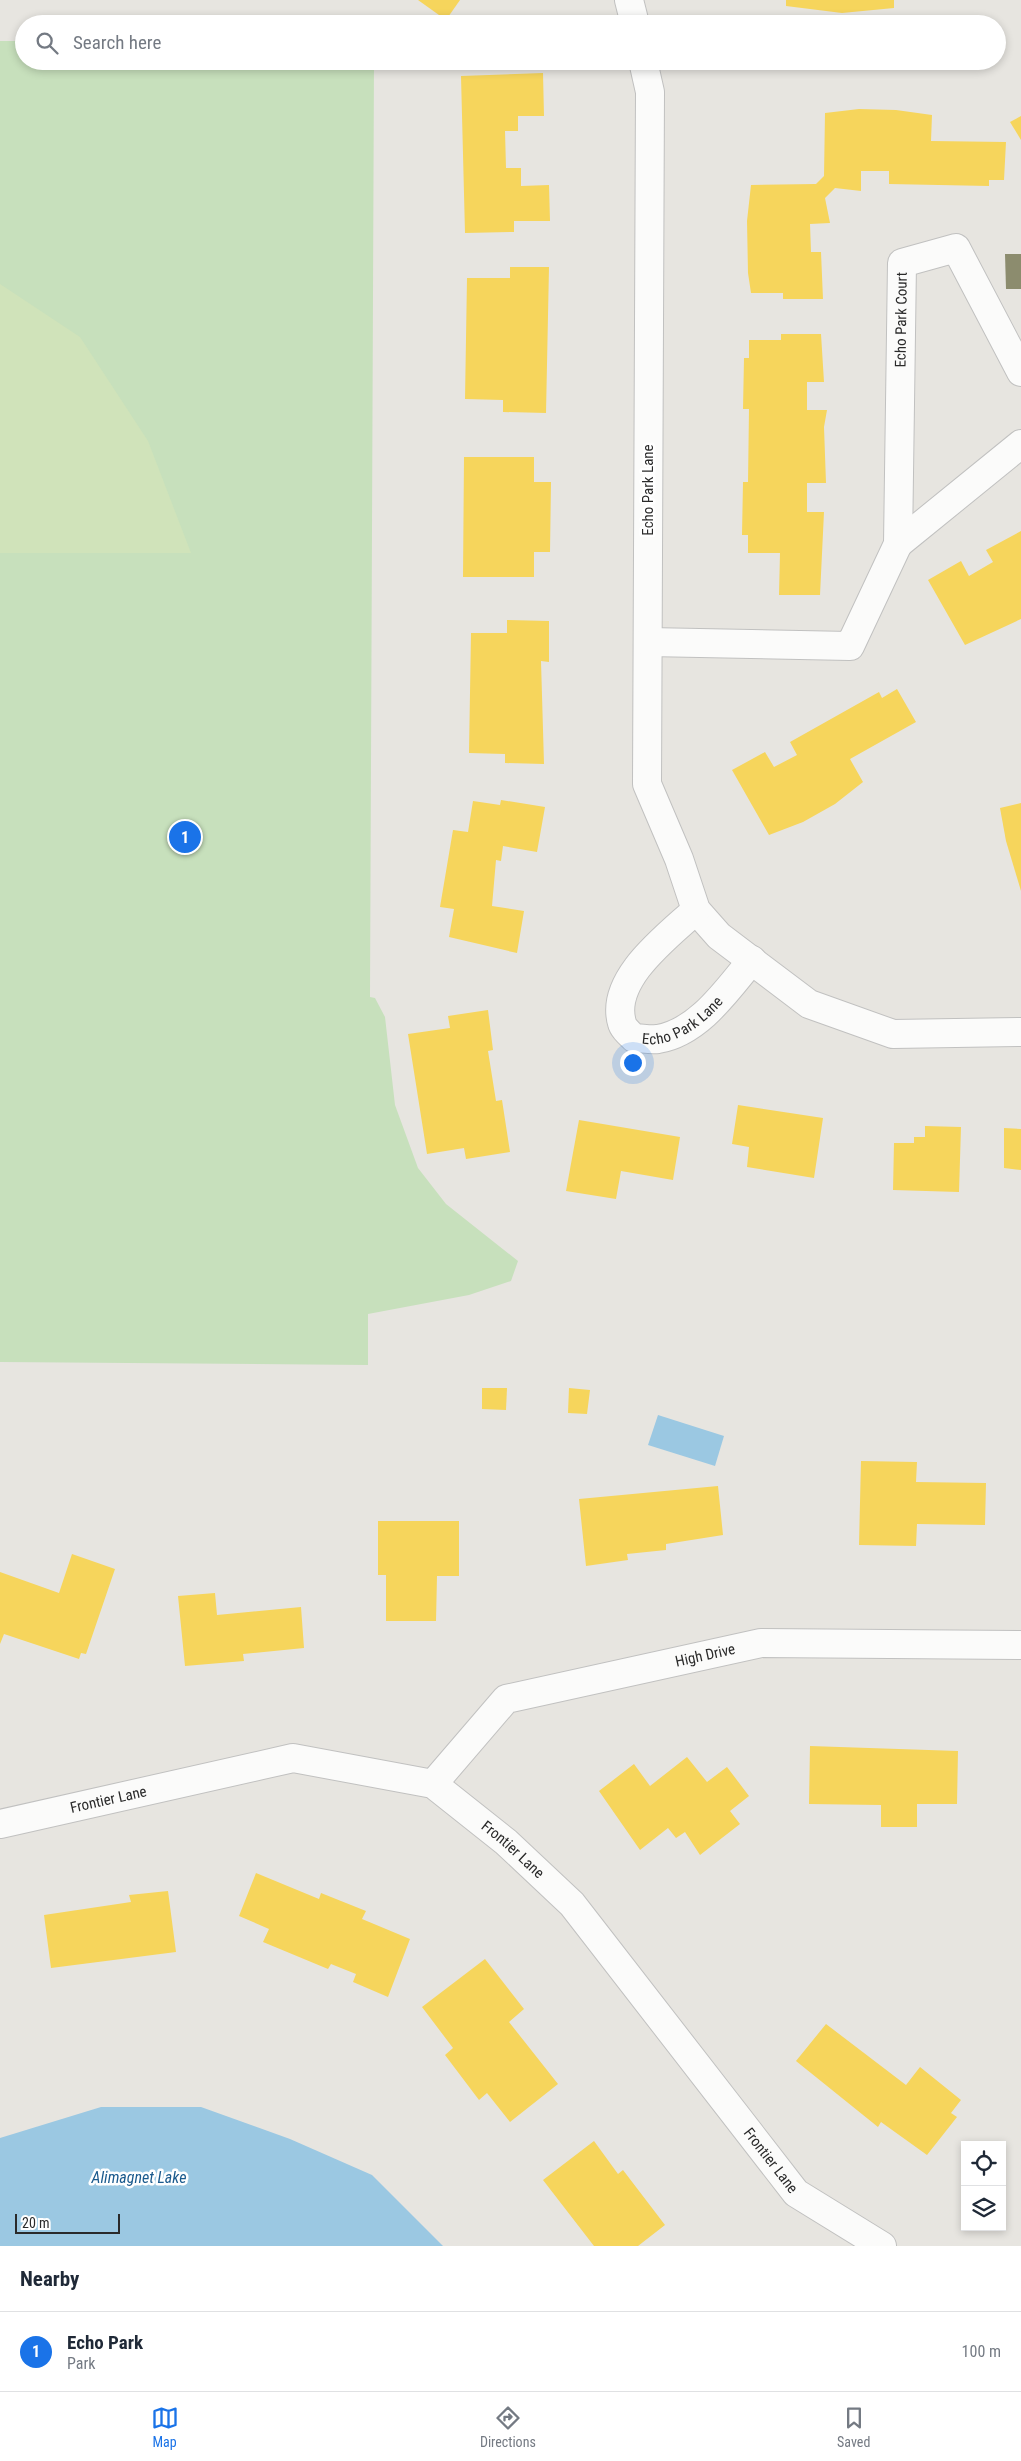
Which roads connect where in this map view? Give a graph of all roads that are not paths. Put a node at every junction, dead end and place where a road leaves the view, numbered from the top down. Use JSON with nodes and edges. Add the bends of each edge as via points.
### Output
{"nodes":[{"id":1,"x":630,"y":0,"type":"edge"},
{"id":2,"x":633,"y":15,"type":"edge"},
{"id":3,"x":645,"y":70,"type":"edge"},
{"id":4,"x":1021,"y":372,"type":"edge"},
{"id":5,"x":1021,"y":444,"type":"edge"},
{"id":6,"x":898,"y":544,"type":"junction"},
{"id":7,"x":648,"y":642,"type":"junction"},
{"id":8,"x":696,"y":910,"type":"junction"},
{"id":9,"x":752,"y":960,"type":"junction"},
{"id":10,"x":1021,"y":1032,"type":"edge"},
{"id":11,"x":1021,"y":1645,"type":"edge"},
{"id":12,"x":433,"y":1784,"type":"junction"},
{"id":13,"x":0,"y":1824,"type":"edge"},
{"id":14,"x":882,"y":2246,"type":"edge"}],
"edges":[{"from":1,"to":2,"type":"street"},
{"from":3,"to":7,"type":"street","name":"Echo Park Lane","via":[[650,92]]},
{"from":4,"to":6,"type":"street","name":"Echo Park Court","via":[[956,248],[902,263]]},
{"from":5,"to":6,"type":"street","name":"Echo Park Court"},
{"from":6,"to":7,"type":"street","name":"Echo Park Court","via":[[850,646]]},
{"from":7,"to":8,"type":"street","name":"Echo Park Lane","via":[[647,784],[679,859]]},
{"from":8,"to":9,"type":"street","name":"Echo Park Lane","via":[[719,936]]},
{"from":8,"to":9,"type":"street","name":"Echo Park Lane","via":[[636,966],[620,1003],[622,1025],[634,1038],[656,1040],[678,1033],[698,1020]]},
{"from":9,"to":10,"type":"street","name":"Echo Park Lane","via":[[808,1004],[893,1034]]},
{"from":11,"to":12,"type":"street","name":"High Drive","via":[[760,1643],[506,1699]]},
{"from":12,"to":13,"type":"street","name":"Frontier Lane","via":[[293,1758]]},
{"from":12,"to":14,"type":"street","name":"Frontier Lane","via":[[506,1842],[572,1904],[796,2193]]}]}
